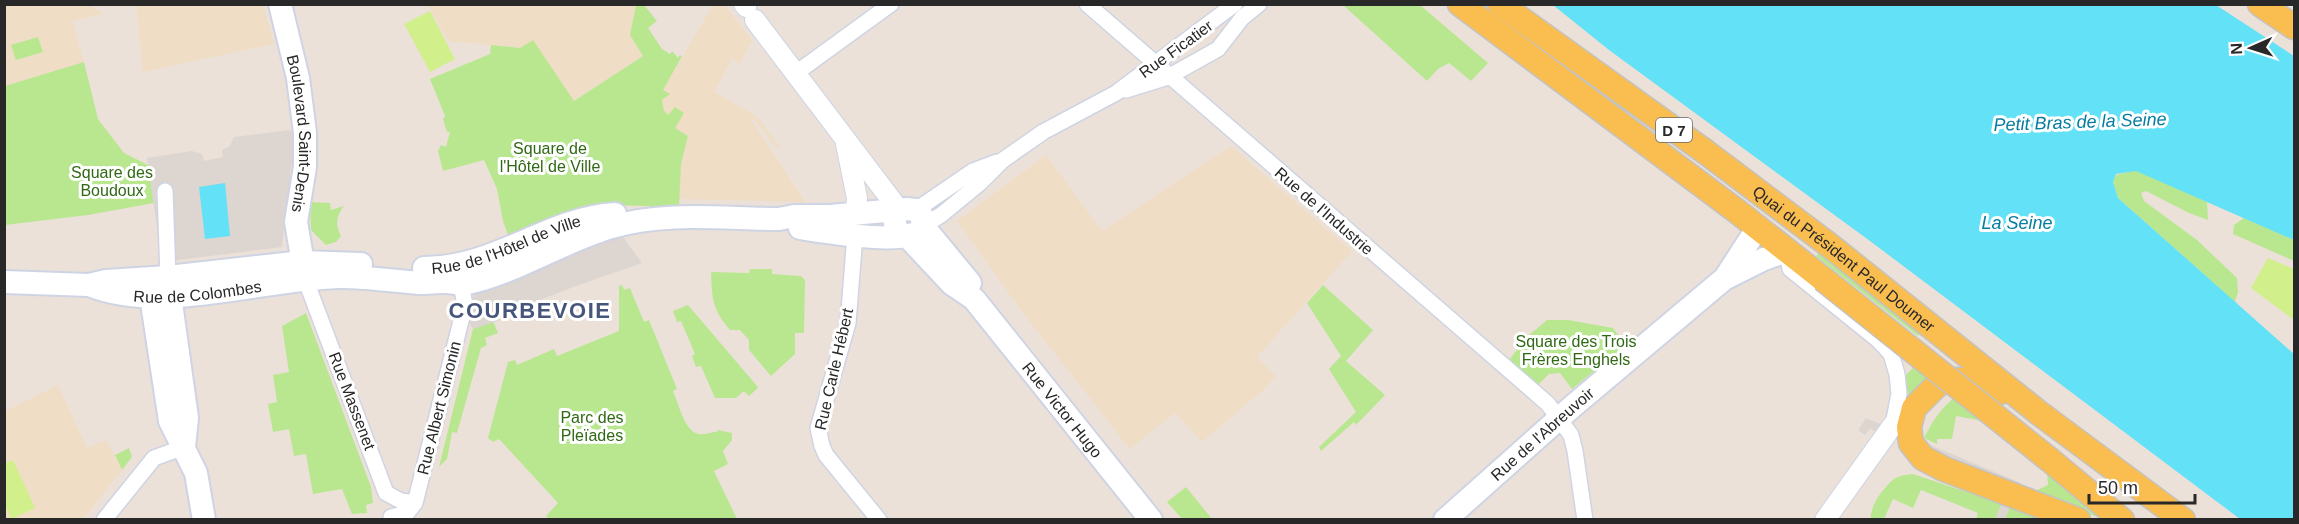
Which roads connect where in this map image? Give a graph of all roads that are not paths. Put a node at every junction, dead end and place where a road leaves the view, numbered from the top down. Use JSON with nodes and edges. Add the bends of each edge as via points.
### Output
{"nodes":[{"id":1,"x":280,"y":4,"type":"edge"},
{"id":2,"x":891,"y":4,"type":"edge"},
{"id":3,"x":1087,"y":4,"type":"edge"},
{"id":4,"x":1235,"y":4,"type":"edge"},
{"id":5,"x":1259,"y":4,"type":"edge"},
{"id":6,"x":1460,"y":4,"type":"edge"},
{"id":7,"x":1500,"y":4,"type":"edge"},
{"id":8,"x":2260,"y":4,"type":"edge"},
{"id":9,"x":2289,"y":4,"type":"edge"},
{"id":10,"x":2295,"y":8,"type":"edge"},
{"id":11,"x":748,"y":10,"type":"edge"},
{"id":12,"x":2295,"y":27,"type":"edge"},
{"id":13,"x":1154,"y":64,"type":"junction"},
{"id":14,"x":796,"y":73,"type":"junction"},
{"id":15,"x":1168,"y":77,"type":"junction"},
{"id":16,"x":1116,"y":93,"type":"junction"},
{"id":17,"x":845,"y":138,"type":"junction"},
{"id":18,"x":165,"y":190,"type":"dead end"},
{"id":19,"x":911,"y":220,"type":"junction"},
{"id":20,"x":856,"y":224,"type":"junction"},
{"id":21,"x":1758,"y":227,"type":"junction"},
{"id":22,"x":1787,"y":251,"type":"junction"},
{"id":23,"x":1845,"y":258,"type":"junction"},
{"id":24,"x":304,"y":272,"type":"junction"},
{"id":25,"x":458,"y":275,"type":"junction"},
{"id":26,"x":1724,"y":279,"type":"junction"},
{"id":27,"x":4,"y":282,"type":"edge"},
{"id":28,"x":159,"y":287,"type":"junction"},
{"id":29,"x":1914,"y":408,"type":"junction"},
{"id":30,"x":2039,"y":413,"type":"junction"},
{"id":31,"x":1558,"y":418,"type":"junction"},
{"id":32,"x":1893,"y":425,"type":"junction"},
{"id":33,"x":184,"y":447,"type":"junction"},
{"id":34,"x":416,"y":503,"type":"junction"},
{"id":35,"x":391,"y":517,"type":"dead end"},
{"id":36,"x":104,"y":519,"type":"edge"},
{"id":37,"x":204,"y":519,"type":"edge"},
{"id":38,"x":879,"y":519,"type":"edge"},
{"id":39,"x":1151,"y":519,"type":"edge"},
{"id":40,"x":1445,"y":519,"type":"edge"},
{"id":41,"x":1585,"y":519,"type":"edge"},
{"id":42,"x":1825,"y":519,"type":"edge"},
{"id":43,"x":2078,"y":519,"type":"edge"},
{"id":44,"x":2122,"y":519,"type":"edge"},
{"id":45,"x":2183,"y":519,"type":"edge"}],
"edges":[{"from":1,"to":24,"type":"main road","name":"Boulevard Saint-Denis","via":[[294,60],[305,134],[305,167],[296,222]]},
{"from":2,"to":14,"type":"street"},
{"from":3,"to":13,"type":"street","name":"Rue de l'Industrie"},
{"from":4,"to":13,"type":"street","name":"Rue Ficatier"},
{"from":5,"to":15,"type":"street","name":"Rue Ficatier","via":[[1242,18],[1218,50]]},
{"from":6,"to":21,"type":"main road","name":"Quai du Président Paul Doumer","number":"D 7"},
{"from":7,"to":23,"type":"main road","name":"Quai du Président Paul Doumer","number":"D 7"},
{"from":8,"to":12,"type":"main road"},
{"from":9,"to":10,"type":"main road"},
{"from":11,"to":14,"type":"street","name":"Rue Victor Hugo"},
{"from":13,"to":15,"type":"street","name":"Rue de l'Industrie"},
{"from":13,"to":16,"type":"street","name":"Rue Ficatier"},
{"from":14,"to":17,"type":"street","name":"Rue Victor Hugo"},
{"from":15,"to":16,"type":"street","name":"Rue Ficatier"},
{"from":15,"to":31,"type":"street","name":"Rue de l'Industrie","via":[[1500,362],[1548,404]]},
{"from":16,"to":19,"type":"street","name":"Rue Ficatier","via":[[1043,132],[1003,160],[941,215]]},
{"from":17,"to":19,"type":"street","name":"Rue Victor Hugo"},
{"from":17,"to":20,"type":"street","name":"Rue Victor Hugo","via":[[857,198]]},
{"from":18,"to":28,"type":"street"},
{"from":19,"to":20,"type":"main road","name":"Rue de l'Hôtel de Ville"},
{"from":19,"to":39,"type":"main road","name":"Rue Victor Hugo","via":[[971,285],[974,299]]},
{"from":20,"to":25,"type":"main road","name":"Rue de l'Hôtel de Ville","via":[[794,216],[625,223],[496,274]]},
{"from":20,"to":38,"type":"street","name":"Rue Carle Hébert","via":[[848,323],[818,428],[826,455]]},
{"from":21,"to":22,"type":"main road","name":"Quai du Président Paul Doumer","number":"D 7"},
{"from":21,"to":23,"type":"main road","via":[[1766,221],[1781,222],[1823,251]]},
{"from":21,"to":26,"type":"main road","name":"Rue de l'Abreuvoir"},
{"from":22,"to":26,"type":"main road","name":"Rue de l'Abreuvoir"},
{"from":22,"to":32,"type":"street","name":"Quai du Président Paul Doumer","via":[[1790,269],[1891,354],[1899,393]]},
{"from":22,"to":44,"type":"main road","name":"Quai du Président Paul Doumer","number":"D 7","bridge":true},
{"from":23,"to":30,"type":"main road","name":"Quai du Président Paul Doumer","number":"D 7"},
{"from":24,"to":25,"type":"main road","name":"Rue de l'Hôtel de Ville","via":[[344,262]]},
{"from":24,"to":28,"type":"main road","name":"Rue de Colombes"},
{"from":24,"to":34,"type":"street","name":"Rue Massenet","via":[[386,493]]},
{"from":25,"to":34,"type":"street","name":"Rue Albert Simonin","via":[[465,305]]},
{"from":26,"to":31,"type":"main road","name":"Rue de l'Abreuvoir"},
{"from":27,"to":28,"type":"main road","name":"Rue de Colombes","via":[[89,285],[107,292]]},
{"from":28,"to":33,"type":"main road","via":[[187,418]]},
{"from":28,"to":33,"type":"main road","via":[[170,421]]},
{"from":29,"to":30,"type":"main road","number":"D 7","via":[[1939,383],[1966,379],[1981,382]]},
{"from":29,"to":32,"type":"street"},
{"from":29,"to":43,"type":"main road","via":[[1909,434],[1923,458]]},
{"from":30,"to":45,"type":"main road","name":"Quai du Président Paul Doumer","number":"D 7"},
{"from":31,"to":40,"type":"main road","name":"Rue de l'Abreuvoir"},
{"from":31,"to":41,"type":"street","name":"Rue de l'Industrie","via":[[1575,451]]},
{"from":32,"to":42,"type":"street"},
{"from":33,"to":36,"type":"street","via":[[154,458]]},
{"from":33,"to":37,"type":"main road","via":[[196,473]]},
{"from":34,"to":35,"type":"street","via":[[407,513]]}]}
